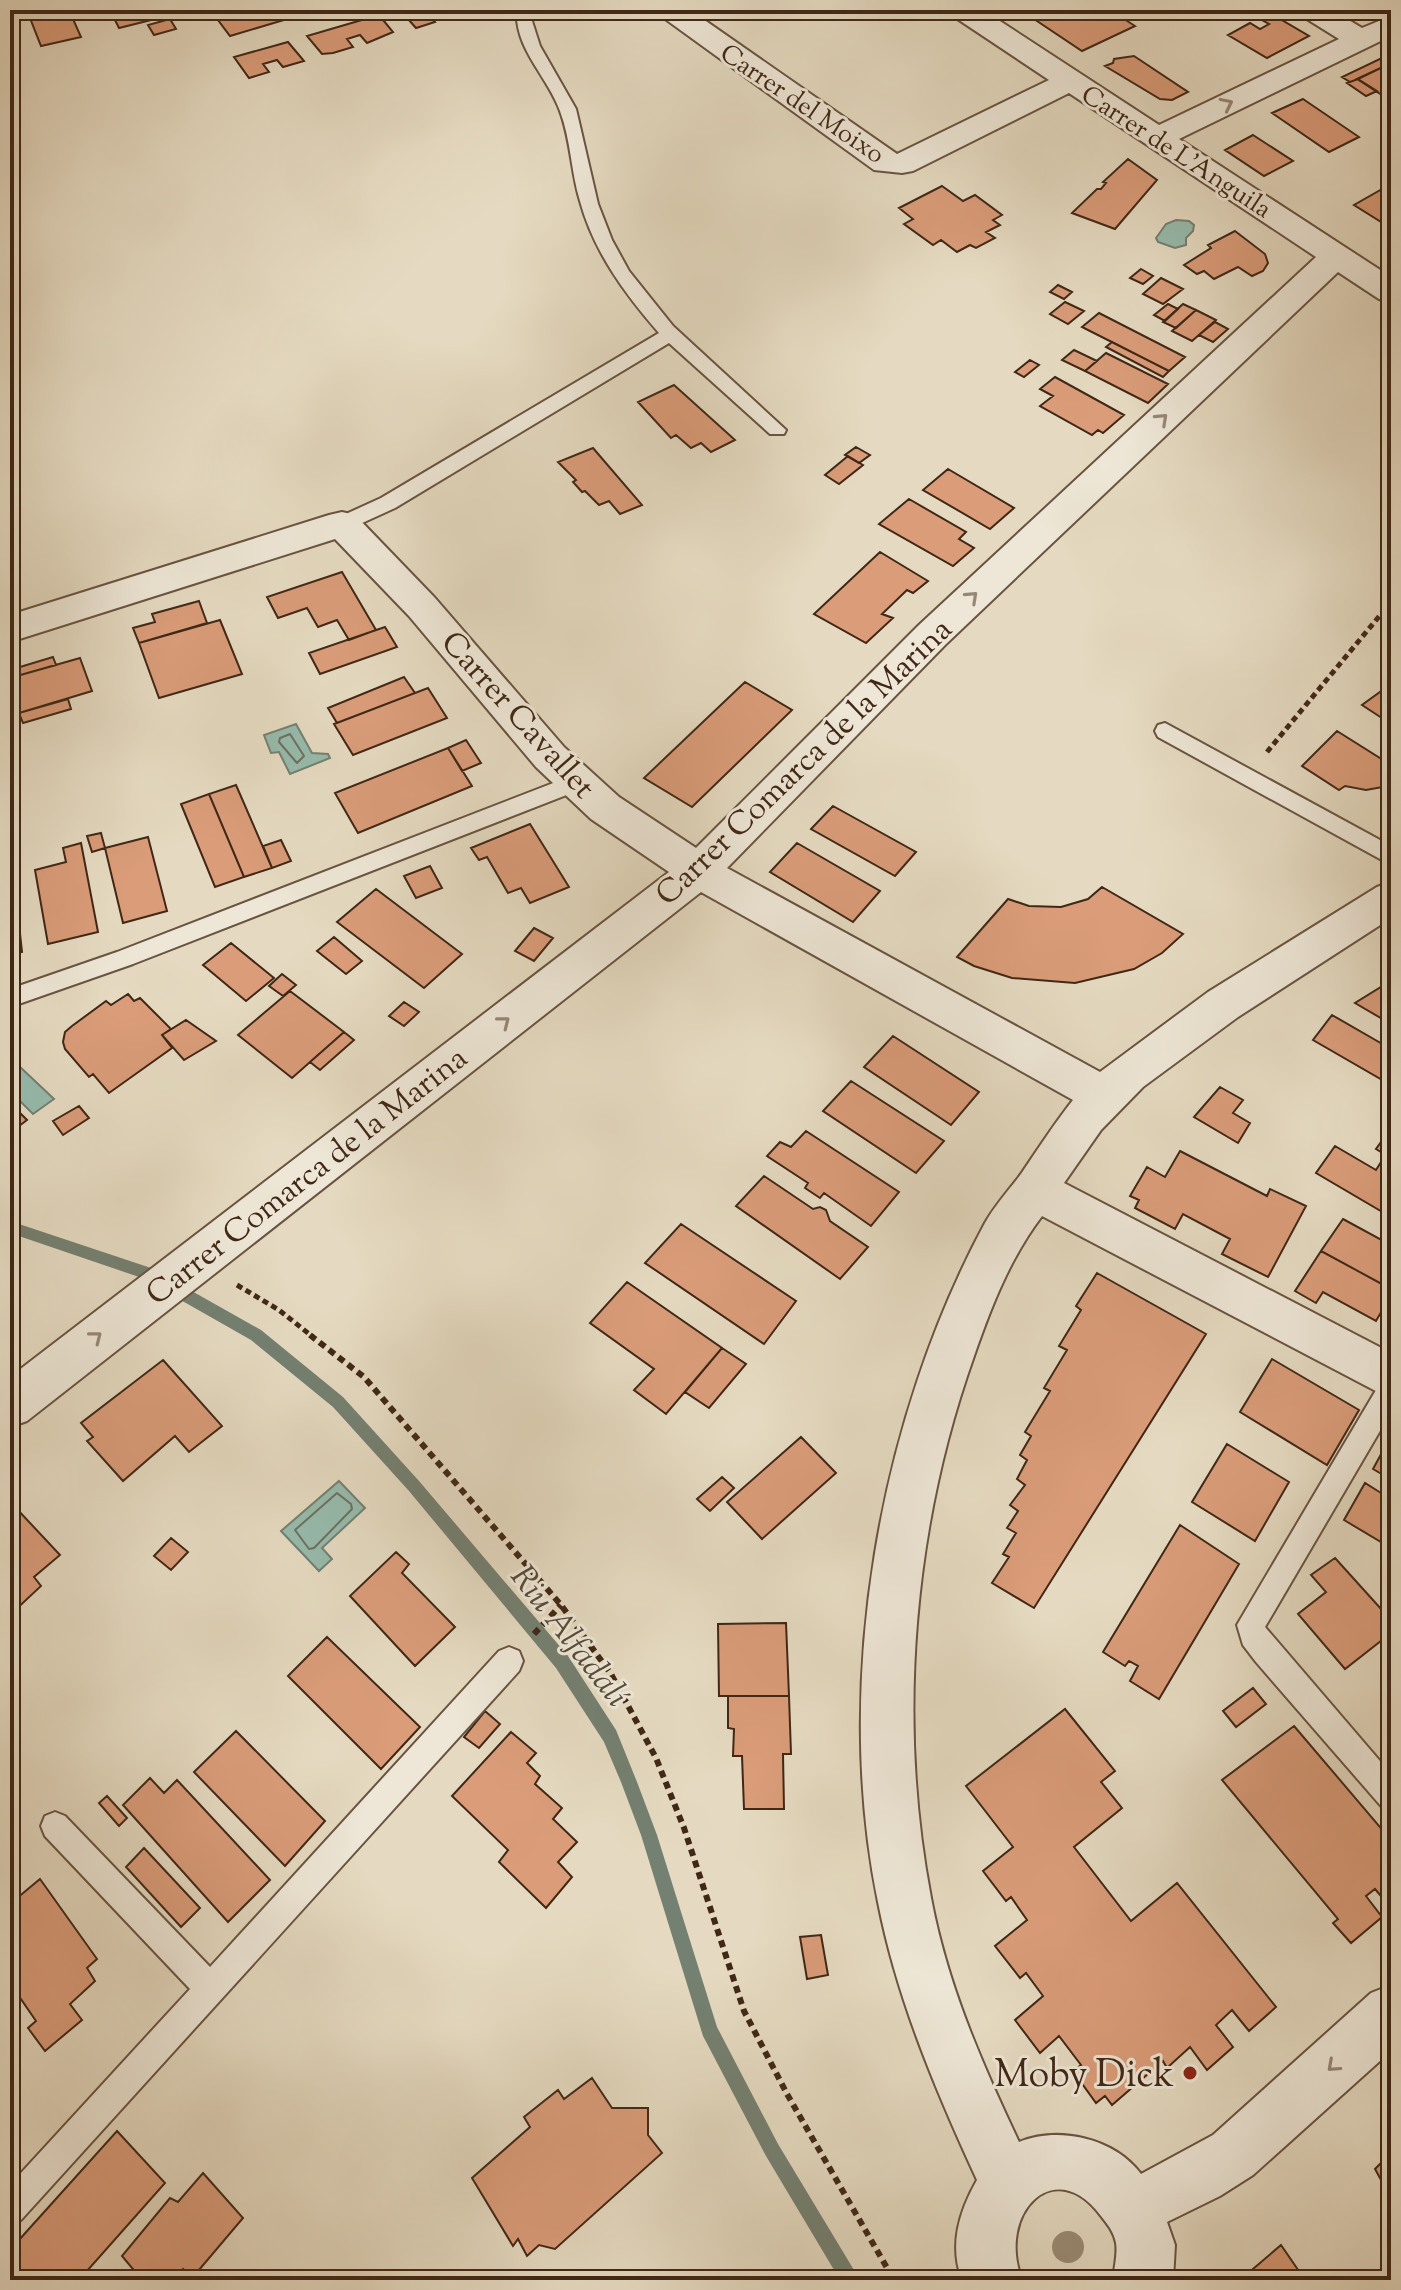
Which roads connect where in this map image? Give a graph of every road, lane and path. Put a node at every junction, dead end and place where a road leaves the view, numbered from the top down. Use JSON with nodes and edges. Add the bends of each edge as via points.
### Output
{"nodes":[{"id":1,"x":525,"y":10,"type":"edge"},
{"id":2,"x":671,"y":10,"type":"edge"},
{"id":3,"x":963,"y":10,"type":"edge"},
{"id":4,"x":1312,"y":10,"type":"edge"},
{"id":5,"x":1391,"y":25,"type":"edge"},
{"id":6,"x":1360,"y":39,"type":"junction"},
{"id":7,"x":1071,"y":81,"type":"junction"},
{"id":8,"x":1157,"y":138,"type":"junction"},
{"id":9,"x":1336,"y":256,"type":"junction"},
{"id":10,"x":1391,"y":292,"type":"edge"},
{"id":11,"x":669,"y":335,"type":"junction"},
{"id":12,"x":777,"y":430,"type":"dead end"},
{"id":13,"x":342,"y":524,"type":"junction"},
{"id":14,"x":1391,"y":602,"type":"edge"},
{"id":15,"x":10,"y":629,"type":"edge"},
{"id":16,"x":1165,"y":731,"type":"dead end"},
{"id":17,"x":1248,"y":775,"type":"junction"},
{"id":18,"x":574,"y":783,"type":"junction"},
{"id":19,"x":1391,"y":856,"type":"edge"},
{"id":20,"x":699,"y":871,"type":"junction"},
{"id":21,"x":1391,"y":898,"type":"edge"},
{"id":22,"x":10,"y":998,"type":"edge"},
{"id":23,"x":1104,"y":1096,"type":"junction"},
{"id":24,"x":1035,"y":1190,"type":"junction"},
{"id":25,"x":207,"y":1251,"type":"junction"},
{"id":26,"x":1391,"y":1377,"type":"edge"},
{"id":27,"x":1391,"y":1388,"type":"edge"},
{"id":28,"x":22,"y":1395,"type":"edge"},
{"id":29,"x":509,"y":1661,"type":"dead end"},
{"id":30,"x":1391,"y":1796,"type":"edge"},
{"id":31,"x":55,"y":1826,"type":"dead end"},
{"id":32,"x":211,"y":1989,"type":"junction"},
{"id":33,"x":1391,"y":2013,"type":"edge"},
{"id":34,"x":1008,"y":2183,"type":"junction"},
{"id":35,"x":1134,"y":2208,"type":"junction"},
{"id":36,"x":10,"y":2209,"type":"edge"},
{"id":37,"x":894,"y":2280,"type":"edge"},
{"id":38,"x":992,"y":2280,"type":"edge"},
{"id":39,"x":1143,"y":2280,"type":"edge"}],
"edges":[{"from":1,"to":11,"type":"lane","via":[[527,33],[568,108],[601,235]]},
{"from":2,"to":7,"type":"street","name":"Carrer del Moixo","via":[[885,163],[902,164]]},
{"from":3,"to":7,"type":"street","name":"Carrer de L'Anguila"},
{"from":4,"to":6,"type":"street"},
{"from":5,"to":6,"type":"street"},
{"from":8,"to":6,"type":"street","one_way":true},
{"from":7,"to":8,"type":"street","name":"Carrer de L'Anguila"},
{"from":8,"to":9,"type":"street","name":"Carrer de L'Anguila"},
{"from":9,"to":10,"type":"street","name":"Carrer de L'Anguila"},
{"from":20,"to":9,"type":"street","name":"Carrer Comarca de la Marina","one_way":true,"via":[[932,635]]},
{"from":11,"to":12,"type":"lane"},
{"from":11,"to":13,"type":"lane","via":[[388,503]]},
{"from":13,"to":15,"type":"street"},
{"from":13,"to":18,"type":"street","name":"Carrer Cavallet","via":[[422,607]]},
{"from":14,"to":17,"type":"path"},
{"from":16,"to":17,"type":"lane"},
{"from":17,"to":19,"type":"lane"},
{"from":18,"to":20,"type":"street","name":"Carrer Cavallet"},
{"from":18,"to":22,"type":"lane"},
{"from":20,"to":23,"type":"street","name":"Carrer Cavallet"},
{"from":25,"to":20,"type":"street","name":"Carrer Comarca de la Marina","one_way":true},
{"from":21,"to":23,"type":"street","via":[[1229,998]]},
{"from":23,"to":24,"type":"street"},
{"from":24,"to":26,"type":"street"},
{"from":24,"to":34,"type":"street","via":[[1004,1233],[945,1371],[914,1483],[890,1646],[892,1823],[903,1897],[942,2032]]},
{"from":28,"to":25,"type":"street","name":"Carrer Comarca de la Marina","one_way":true},
{"from":25,"to":37,"type":"path","via":[[364,1377],[591,1644],[656,1758],[744,2011]]},
{"from":27,"to":30,"type":"lane","via":[[1251,1625],[1266,1652]]},
{"from":29,"to":32,"type":"lane"},
{"from":31,"to":32,"type":"lane"},
{"from":32,"to":36,"type":"lane"},
{"from":33,"to":35,"type":"street","one_way":true,"via":[[1233,2155]]},
{"from":34,"to":35,"type":"street","via":[[1037,2165],[1072,2162],[1095,2171]]},
{"from":34,"to":38,"type":"street","via":[[987,2223],[985,2248]]},
{"from":35,"to":39,"type":"street","via":[[1143,2238]]}]}
